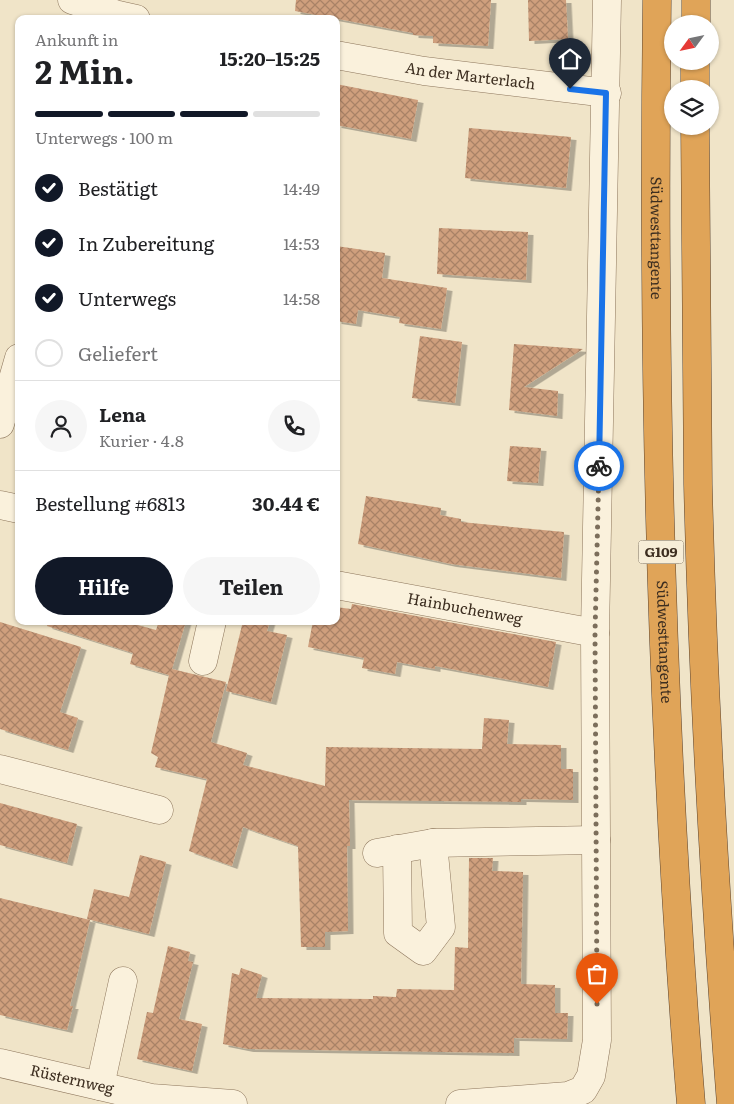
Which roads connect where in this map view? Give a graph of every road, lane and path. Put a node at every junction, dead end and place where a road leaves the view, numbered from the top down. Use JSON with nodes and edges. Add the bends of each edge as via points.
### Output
{"nodes":[{"id":1,"x":72,"y":0,"type":"edge"},
{"id":2,"x":607,"y":0,"type":"edge"},
{"id":3,"x":657,"y":0,"type":"edge"},
{"id":4,"x":696,"y":0,"type":"edge"},
{"id":5,"x":114,"y":15,"type":"edge"},
{"id":6,"x":696,"y":15,"type":"edge"},
{"id":7,"x":340,"y":56,"type":"edge"},
{"id":8,"x":606,"y":93,"type":"junction"},
{"id":9,"x":695,"y":135,"type":"edge"},
{"id":10,"x":15,"y":372,"type":"edge"},
{"id":11,"x":0,"y":424,"type":"edge"},
{"id":12,"x":0,"y":505,"type":"edge"},
{"id":13,"x":15,"y":509,"type":"edge"},
{"id":14,"x":340,"y":586,"type":"edge"},
{"id":15,"x":211,"y":625,"type":"edge"},
{"id":16,"x":595,"y":633,"type":"junction"},
{"id":17,"x":203,"y":661,"type":"dead end"},
{"id":18,"x":0,"y":769,"type":"edge"},
{"id":19,"x":159,"y":810,"type":"dead end"},
{"id":20,"x":596,"y":840,"type":"junction"},
{"id":21,"x":432,"y":843,"type":"junction"},
{"id":22,"x":123,"y":981,"type":"dead end"},
{"id":23,"x":0,"y":1063,"type":"edge"},
{"id":24,"x":100,"y":1086,"type":"junction"},
{"id":25,"x":150,"y":1101,"type":"edge"},
{"id":26,"x":500,"y":1103,"type":"edge"},
{"id":27,"x":232,"y":1104,"type":"edge"},
{"id":28,"x":460,"y":1104,"type":"edge"},
{"id":29,"x":691,"y":1104,"type":"edge"},
{"id":30,"x":730,"y":1104,"type":"edge"}],
"edges":[{"from":1,"to":5,"type":"street"},
{"from":2,"to":8,"type":"street"},
{"from":3,"to":29,"type":"highway","name":"Südwesttangente","number":"G109","via":[[657,333],[663,601],[676,893]]},
{"from":4,"to":6,"type":"highway"},
{"from":7,"to":8,"type":"street","name":"An der Marterlach","via":[[424,71]]},
{"from":8,"to":16,"type":"street"},
{"from":9,"to":30,"type":"highway","number":"G109","via":[[703,632]]},
{"from":10,"to":11,"type":"street"},
{"from":12,"to":13,"type":"street"},
{"from":14,"to":16,"type":"street","name":"Hainbuchenweg"},
{"from":15,"to":17,"type":"street"},
{"from":16,"to":20,"type":"street"},
{"from":18,"to":19,"type":"street"},
{"from":20,"to":21,"type":"street"},
{"from":20,"to":26,"type":"street","via":[[597,1040],[591,1076],[583,1090],[568,1096]]},
{"from":21,"to":21,"type":"street","via":[[387,851],[398,933],[423,951],[441,927]]},
{"from":22,"to":24,"type":"street"},
{"from":23,"to":24,"type":"street","name":"Rüsternweg"},
{"from":24,"to":25,"type":"street","name":"Rüsternweg"},
{"from":25,"to":27,"type":"street","name":"Rüsternweg"},
{"from":26,"to":28,"type":"street"}]}
